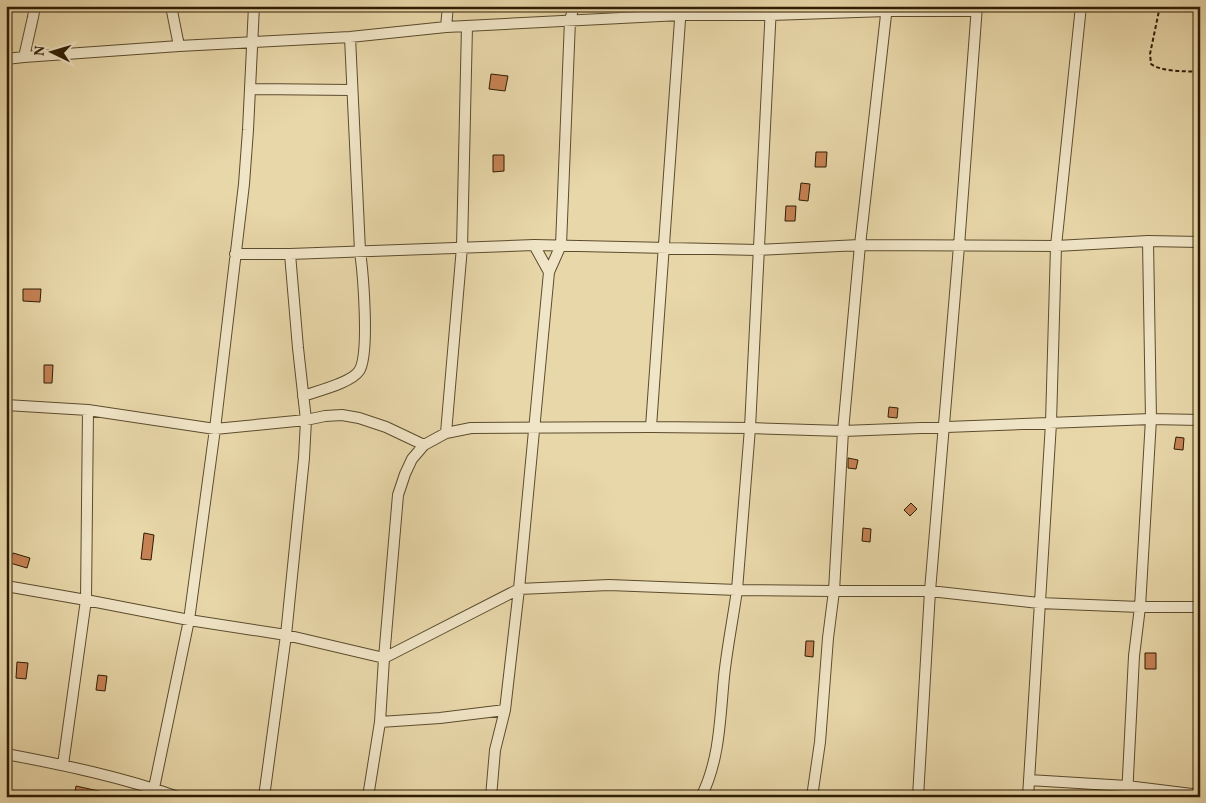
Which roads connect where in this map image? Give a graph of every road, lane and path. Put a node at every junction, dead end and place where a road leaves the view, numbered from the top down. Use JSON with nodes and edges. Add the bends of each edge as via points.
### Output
{"nodes":[{"id":1,"x":35,"y":6,"type":"edge"},
{"id":2,"x":171,"y":6,"type":"edge"},
{"id":3,"x":254,"y":6,"type":"edge"},
{"id":4,"x":448,"y":6,"type":"edge"},
{"id":5,"x":574,"y":6,"type":"edge"},
{"id":6,"x":1081,"y":6,"type":"edge"},
{"id":7,"x":1160,"y":6,"type":"edge"},
{"id":8,"x":887,"y":9,"type":"edge"},
{"id":9,"x":977,"y":9,"type":"edge"},
{"id":10,"x":681,"y":11,"type":"edge"},
{"id":11,"x":771,"y":11,"type":"edge"},
{"id":12,"x":570,"y":20,"type":"junction"},
{"id":13,"x":467,"y":26,"type":"junction"},
{"id":14,"x":446,"y":27,"type":"junction"},
{"id":15,"x":350,"y":37,"type":"junction"},
{"id":16,"x":252,"y":42,"type":"junction"},
{"id":17,"x":180,"y":46,"type":"junction"},
{"id":18,"x":24,"y":57,"type":"junction"},
{"id":19,"x":6,"y":59,"type":"edge"},
{"id":20,"x":1200,"y":72,"type":"edge"},
{"id":21,"x":250,"y":89,"type":"junction"},
{"id":22,"x":352,"y":90,"type":"junction"},
{"id":23,"x":1148,"y":241,"type":"junction"},
{"id":24,"x":1200,"y":242,"type":"edge"},
{"id":25,"x":534,"y":245,"type":"junction"},
{"id":26,"x":561,"y":245,"type":"junction"},
{"id":27,"x":860,"y":245,"type":"junction"},
{"id":28,"x":959,"y":246,"type":"junction"},
{"id":29,"x":1056,"y":246,"type":"junction"},
{"id":30,"x":462,"y":247,"type":"junction"},
{"id":31,"x":664,"y":249,"type":"junction"},
{"id":32,"x":758,"y":250,"type":"junction"},
{"id":33,"x":360,"y":252,"type":"junction"},
{"id":34,"x":235,"y":254,"type":"junction"},
{"id":35,"x":290,"y":254,"type":"junction"},
{"id":36,"x":549,"y":272,"type":"junction"},
{"id":37,"x":303,"y":396,"type":"junction"},
{"id":38,"x":6,"y":405,"type":"edge"},
{"id":39,"x":88,"y":410,"type":"junction"},
{"id":40,"x":1151,"y":418,"type":"junction"},
{"id":41,"x":306,"y":420,"type":"junction"},
{"id":42,"x":1200,"y":420,"type":"edge"},
{"id":43,"x":1051,"y":423,"type":"junction"},
{"id":44,"x":944,"y":426,"type":"junction"},
{"id":45,"x":535,"y":427,"type":"junction"},
{"id":46,"x":651,"y":427,"type":"junction"},
{"id":47,"x":750,"y":428,"type":"junction"},
{"id":48,"x":215,"y":429,"type":"junction"},
{"id":49,"x":843,"y":431,"type":"junction"},
{"id":50,"x":446,"y":433,"type":"junction"},
{"id":51,"x":424,"y":445,"type":"junction"},
{"id":52,"x":6,"y":586,"type":"edge"},
{"id":53,"x":519,"y":589,"type":"junction"},
{"id":54,"x":737,"y":590,"type":"junction"},
{"id":55,"x":930,"y":591,"type":"junction"},
{"id":56,"x":834,"y":592,"type":"junction"},
{"id":57,"x":86,"y":600,"type":"junction"},
{"id":58,"x":1039,"y":603,"type":"junction"},
{"id":59,"x":1200,"y":607,"type":"edge"},
{"id":60,"x":1140,"y":608,"type":"junction"},
{"id":61,"x":188,"y":620,"type":"junction"},
{"id":62,"x":286,"y":635,"type":"junction"},
{"id":63,"x":384,"y":658,"type":"junction"},
{"id":64,"x":505,"y":710,"type":"junction"},
{"id":65,"x":380,"y":722,"type":"junction"},
{"id":66,"x":6,"y":754,"type":"edge"},
{"id":67,"x":63,"y":765,"type":"junction"},
{"id":68,"x":1029,"y":780,"type":"junction"},
{"id":69,"x":707,"y":785,"type":"junction"},
{"id":70,"x":154,"y":788,"type":"junction"},
{"id":71,"x":1127,"y":791,"type":"edge"},
{"id":72,"x":1200,"y":795,"type":"edge"},
{"id":73,"x":178,"y":797,"type":"edge"},
{"id":74,"x":264,"y":797,"type":"edge"},
{"id":75,"x":368,"y":797,"type":"edge"},
{"id":76,"x":491,"y":797,"type":"edge"},
{"id":77,"x":702,"y":797,"type":"edge"},
{"id":78,"x":707,"y":797,"type":"edge"},
{"id":79,"x":812,"y":797,"type":"edge"},
{"id":80,"x":918,"y":797,"type":"edge"},
{"id":81,"x":1028,"y":797,"type":"edge"}],
"edges":[{"from":1,"to":18,"type":"street"},
{"from":2,"to":17,"type":"street"},
{"from":3,"to":16,"type":"street"},
{"from":4,"to":14,"type":"street"},
{"from":5,"to":12,"type":"street"},
{"from":6,"to":29,"type":"street"},
{"from":7,"to":20,"type":"path","via":[[1150,54],[1151,64],[1164,69]]},
{"from":8,"to":9,"type":"street"},
{"from":8,"to":11,"type":"street"},
{"from":8,"to":27,"type":"street"},
{"from":9,"to":28,"type":"street"},
{"from":10,"to":11,"type":"street"},
{"from":10,"to":12,"type":"street"},
{"from":10,"to":31,"type":"street"},
{"from":11,"to":32,"type":"street"},
{"from":12,"to":13,"type":"street"},
{"from":12,"to":26,"type":"street"},
{"from":13,"to":14,"type":"street"},
{"from":13,"to":30,"type":"street"},
{"from":14,"to":15,"type":"street"},
{"from":15,"to":16,"type":"street"},
{"from":15,"to":22,"type":"street"},
{"from":16,"to":17,"type":"street"},
{"from":16,"to":21,"type":"street"},
{"from":17,"to":18,"type":"street"},
{"from":18,"to":19,"type":"street"},
{"from":21,"to":22,"type":"street"},
{"from":21,"to":34,"type":"street","via":[[244,184]]},
{"from":22,"to":33,"type":"street"},
{"from":23,"to":24,"type":"street"},
{"from":23,"to":29,"type":"street"},
{"from":23,"to":40,"type":"street"},
{"from":25,"to":26,"type":"street"},
{"from":25,"to":30,"type":"street"},
{"from":25,"to":36,"type":"street"},
{"from":26,"to":31,"type":"street"},
{"from":26,"to":36,"type":"street"},
{"from":27,"to":28,"type":"street"},
{"from":27,"to":32,"type":"street"},
{"from":27,"to":49,"type":"street"},
{"from":28,"to":29,"type":"street"},
{"from":28,"to":44,"type":"street"},
{"from":29,"to":43,"type":"street"},
{"from":30,"to":33,"type":"street"},
{"from":30,"to":50,"type":"street"},
{"from":31,"to":32,"type":"street"},
{"from":31,"to":46,"type":"street"},
{"from":32,"to":47,"type":"street"},
{"from":33,"to":35,"type":"street"},
{"from":33,"to":37,"type":"street","via":[[364,285],[364,353],[360,371],[348,380]]},
{"from":34,"to":35,"type":"street"},
{"from":34,"to":48,"type":"street"},
{"from":35,"to":37,"type":"street"},
{"from":36,"to":45,"type":"street"},
{"from":37,"to":41,"type":"street"},
{"from":38,"to":39,"type":"street"},
{"from":39,"to":48,"type":"street"},
{"from":39,"to":57,"type":"street"},
{"from":40,"to":42,"type":"street"},
{"from":40,"to":43,"type":"street"},
{"from":40,"to":60,"type":"street"},
{"from":41,"to":48,"type":"street"},
{"from":41,"to":51,"type":"street","via":[[334,415],[359,418]]},
{"from":41,"to":62,"type":"street"},
{"from":43,"to":44,"type":"street"},
{"from":43,"to":58,"type":"street"},
{"from":44,"to":49,"type":"street"},
{"from":44,"to":55,"type":"street"},
{"from":45,"to":46,"type":"street"},
{"from":45,"to":50,"type":"street","via":[[471,428]]},
{"from":45,"to":53,"type":"street"},
{"from":46,"to":47,"type":"street"},
{"from":47,"to":49,"type":"street"},
{"from":47,"to":54,"type":"street"},
{"from":48,"to":61,"type":"street"},
{"from":49,"to":56,"type":"street"},
{"from":50,"to":51,"type":"street"},
{"from":51,"to":63,"type":"street","via":[[412,458],[398,495]]},
{"from":52,"to":57,"type":"street"},
{"from":53,"to":54,"type":"street","via":[[609,585]]},
{"from":53,"to":63,"type":"street"},
{"from":53,"to":64,"type":"street"},
{"from":54,"to":56,"type":"street"},
{"from":54,"to":69,"type":"street","via":[[716,751]]},
{"from":55,"to":56,"type":"street"},
{"from":55,"to":58,"type":"street"},
{"from":55,"to":80,"type":"street"},
{"from":56,"to":79,"type":"street"},
{"from":57,"to":61,"type":"street"},
{"from":57,"to":67,"type":"street"},
{"from":58,"to":60,"type":"street"},
{"from":58,"to":68,"type":"street"},
{"from":59,"to":60,"type":"street"},
{"from":60,"to":71,"type":"street","via":[[1134,656]]},
{"from":61,"to":62,"type":"street"},
{"from":61,"to":70,"type":"street"},
{"from":62,"to":63,"type":"street"},
{"from":62,"to":74,"type":"street"},
{"from":63,"to":65,"type":"street"},
{"from":64,"to":65,"type":"street"},
{"from":64,"to":76,"type":"street","via":[[495,750]]},
{"from":65,"to":75,"type":"street"},
{"from":66,"to":67,"type":"street"},
{"from":67,"to":70,"type":"street"},
{"from":68,"to":71,"type":"street"},
{"from":68,"to":81,"type":"street"},
{"from":69,"to":77,"type":"street"},
{"from":69,"to":78,"type":"street"},
{"from":70,"to":73,"type":"street"},
{"from":71,"to":72,"type":"street"}]}
